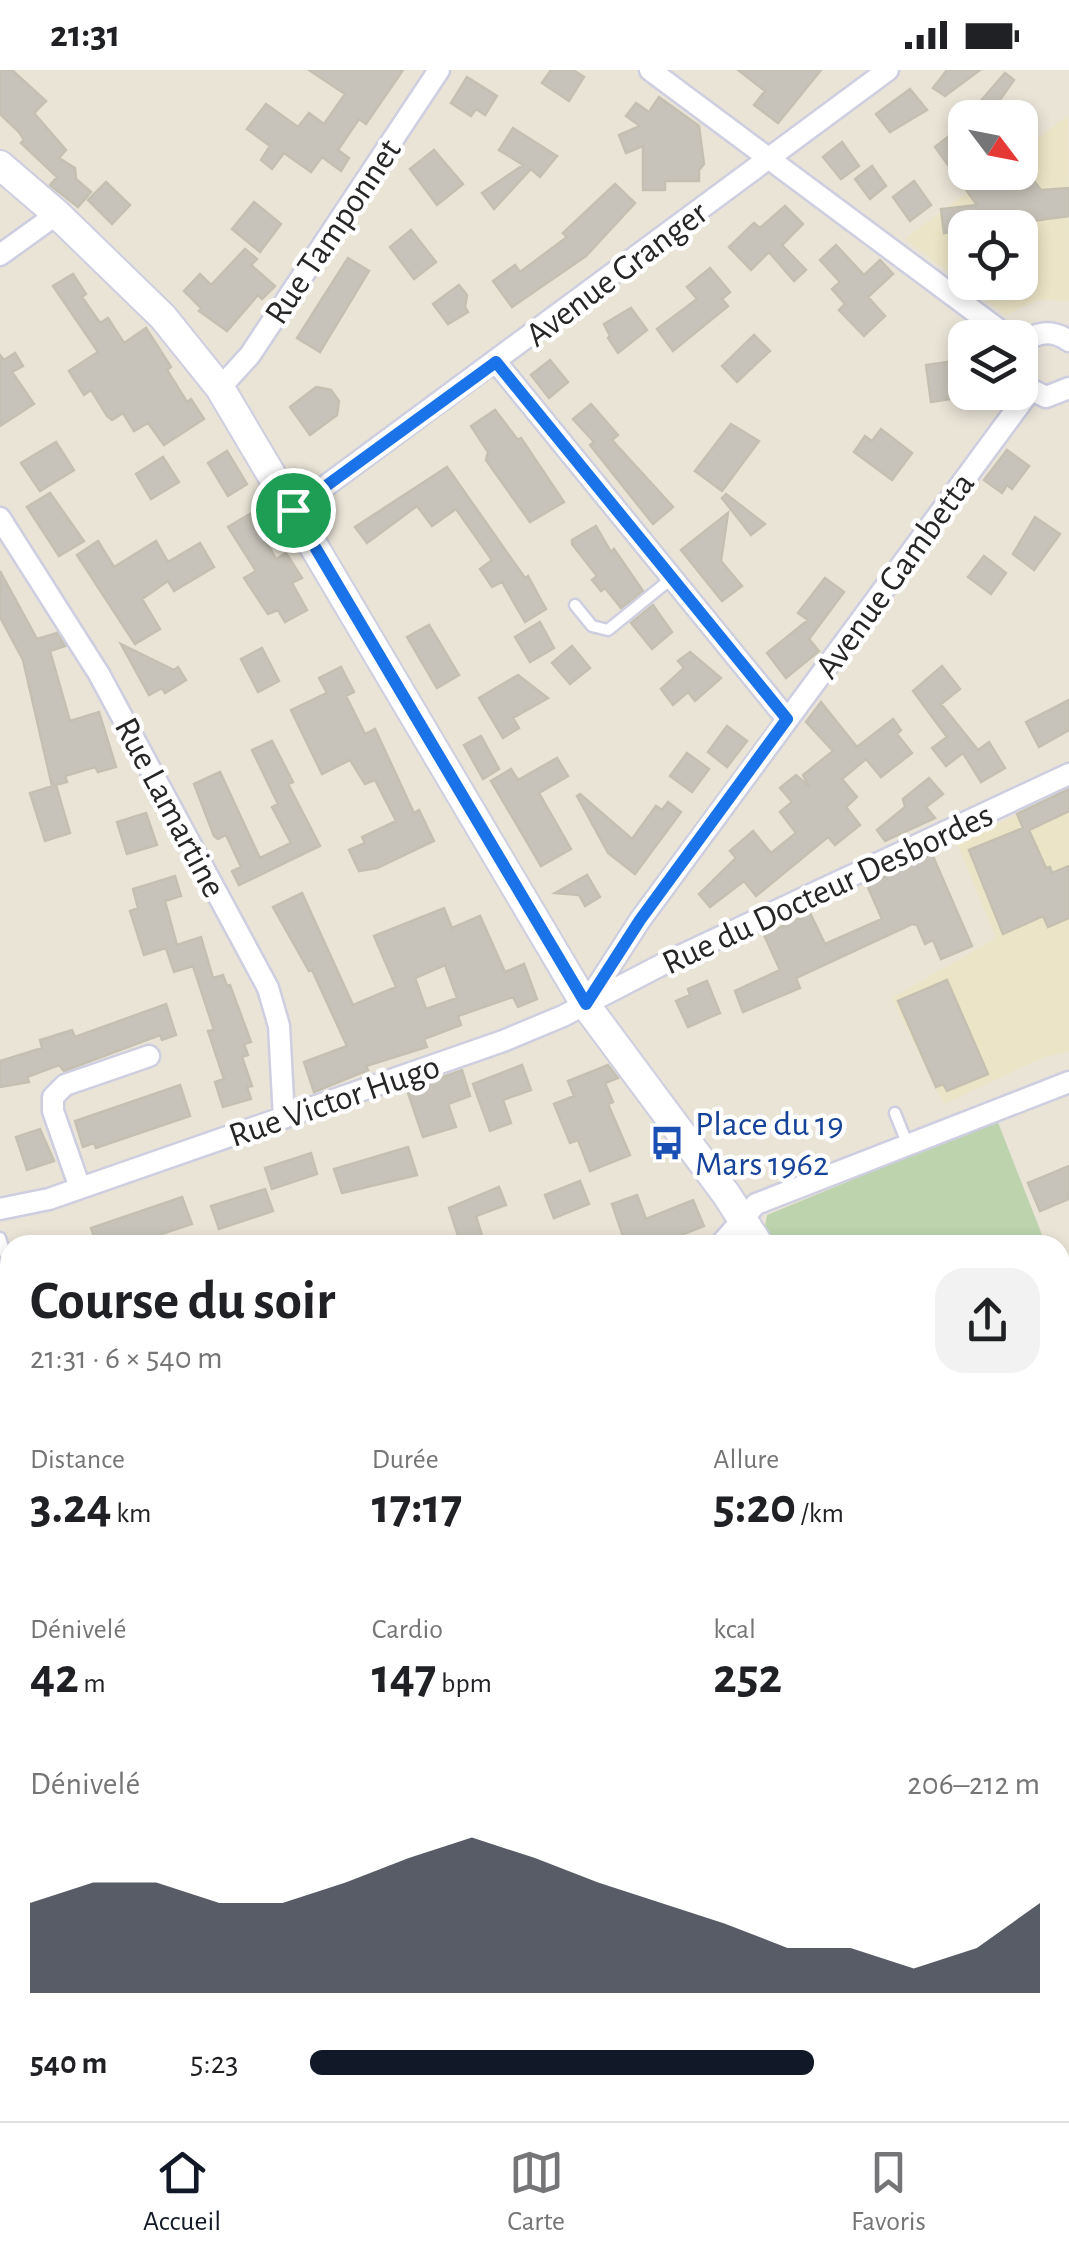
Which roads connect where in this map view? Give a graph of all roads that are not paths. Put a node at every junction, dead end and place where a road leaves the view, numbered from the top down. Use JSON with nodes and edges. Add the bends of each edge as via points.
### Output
{"nodes":[{"id":1,"x":440,"y":70,"type":"edge"},
{"id":2,"x":650,"y":70,"type":"edge"},
{"id":3,"x":888,"y":70,"type":"edge"},
{"id":4,"x":770,"y":158,"type":"junction"},
{"id":5,"x":0,"y":166,"type":"edge"},
{"id":6,"x":57,"y":214,"type":"junction"},
{"id":7,"x":0,"y":255,"type":"edge"},
{"id":8,"x":986,"y":320,"type":"edge"},
{"id":9,"x":1038,"y":335,"type":"edge"},
{"id":10,"x":1068,"y":340,"type":"edge"},
{"id":11,"x":496,"y":362,"type":"junction"},
{"id":12,"x":220,"y":388,"type":"junction"},
{"id":13,"x":1069,"y":388,"type":"edge"},
{"id":14,"x":1038,"y":392,"type":"edge"},
{"id":15,"x":1008,"y":410,"type":"edge"},
{"id":16,"x":293,"y":510,"type":"junction"},
{"id":17,"x":0,"y":518,"type":"edge"},
{"id":18,"x":672,"y":578,"type":"junction"},
{"id":19,"x":575,"y":605,"type":"dead end"},
{"id":20,"x":787,"y":719,"type":"junction"},
{"id":21,"x":1069,"y":774,"type":"edge"},
{"id":22,"x":586,"y":1004,"type":"junction"},
{"id":23,"x":149,"y":1056,"type":"dead end"},
{"id":24,"x":1069,"y":1082,"type":"edge"},
{"id":25,"x":895,"y":1113,"type":"dead end"},
{"id":26,"x":284,"y":1118,"type":"junction"},
{"id":27,"x":907,"y":1143,"type":"junction"},
{"id":28,"x":80,"y":1188,"type":"junction"},
{"id":29,"x":0,"y":1210,"type":"edge"},
{"id":30,"x":742,"y":1217,"type":"junction"},
{"id":31,"x":728,"y":1235,"type":"edge"},
{"id":32,"x":753,"y":1235,"type":"edge"}],
"edges":[{"from":1,"to":12,"type":"street","name":"Rue Tamponnet","via":[[250,355]]},
{"from":2,"to":4,"type":"street"},
{"from":3,"to":4,"type":"street","name":"Avenue Granger"},
{"from":4,"to":8,"type":"street"},
{"from":4,"to":11,"type":"street","name":"Avenue Granger"},
{"from":5,"to":6,"type":"street"},
{"from":6,"to":7,"type":"street"},
{"from":6,"to":12,"type":"street","via":[[163,316]]},
{"from":9,"to":10,"type":"street"},
{"from":11,"to":16,"type":"street","name":"Avenue Granger"},
{"from":11,"to":18,"type":"street"},
{"from":12,"to":16,"type":"street"},
{"from":13,"to":14,"type":"street","via":[[1052,396]]},
{"from":15,"to":20,"type":"street","name":"Avenue Gambetta"},
{"from":16,"to":22,"type":"street"},
{"from":17,"to":26,"type":"street","name":"Rue Lamartine","via":[[99,674],[268,988],[279,1026]]},
{"from":18,"to":19,"type":"lane","via":[[608,630],[592,626]]},
{"from":18,"to":20,"type":"street"},
{"from":20,"to":22,"type":"street","name":"Avenue Gambetta"},
{"from":21,"to":22,"type":"street","name":"Rue du Docteur Desbordes"},
{"from":22,"to":26,"type":"street","name":"Rue Victor Hugo"},
{"from":22,"to":30,"type":"street"},
{"from":23,"to":28,"type":"street","via":[[65,1085],[53,1096]]},
{"from":24,"to":27,"type":"street"},
{"from":25,"to":27,"type":"lane"},
{"from":26,"to":28,"type":"street","name":"Rue Victor Hugo"},
{"from":27,"to":30,"type":"street","via":[[756,1204]]},
{"from":28,"to":29,"type":"street","name":"Rue Victor Hugo"},
{"from":30,"to":31,"type":"street"},
{"from":30,"to":32,"type":"street"}]}
